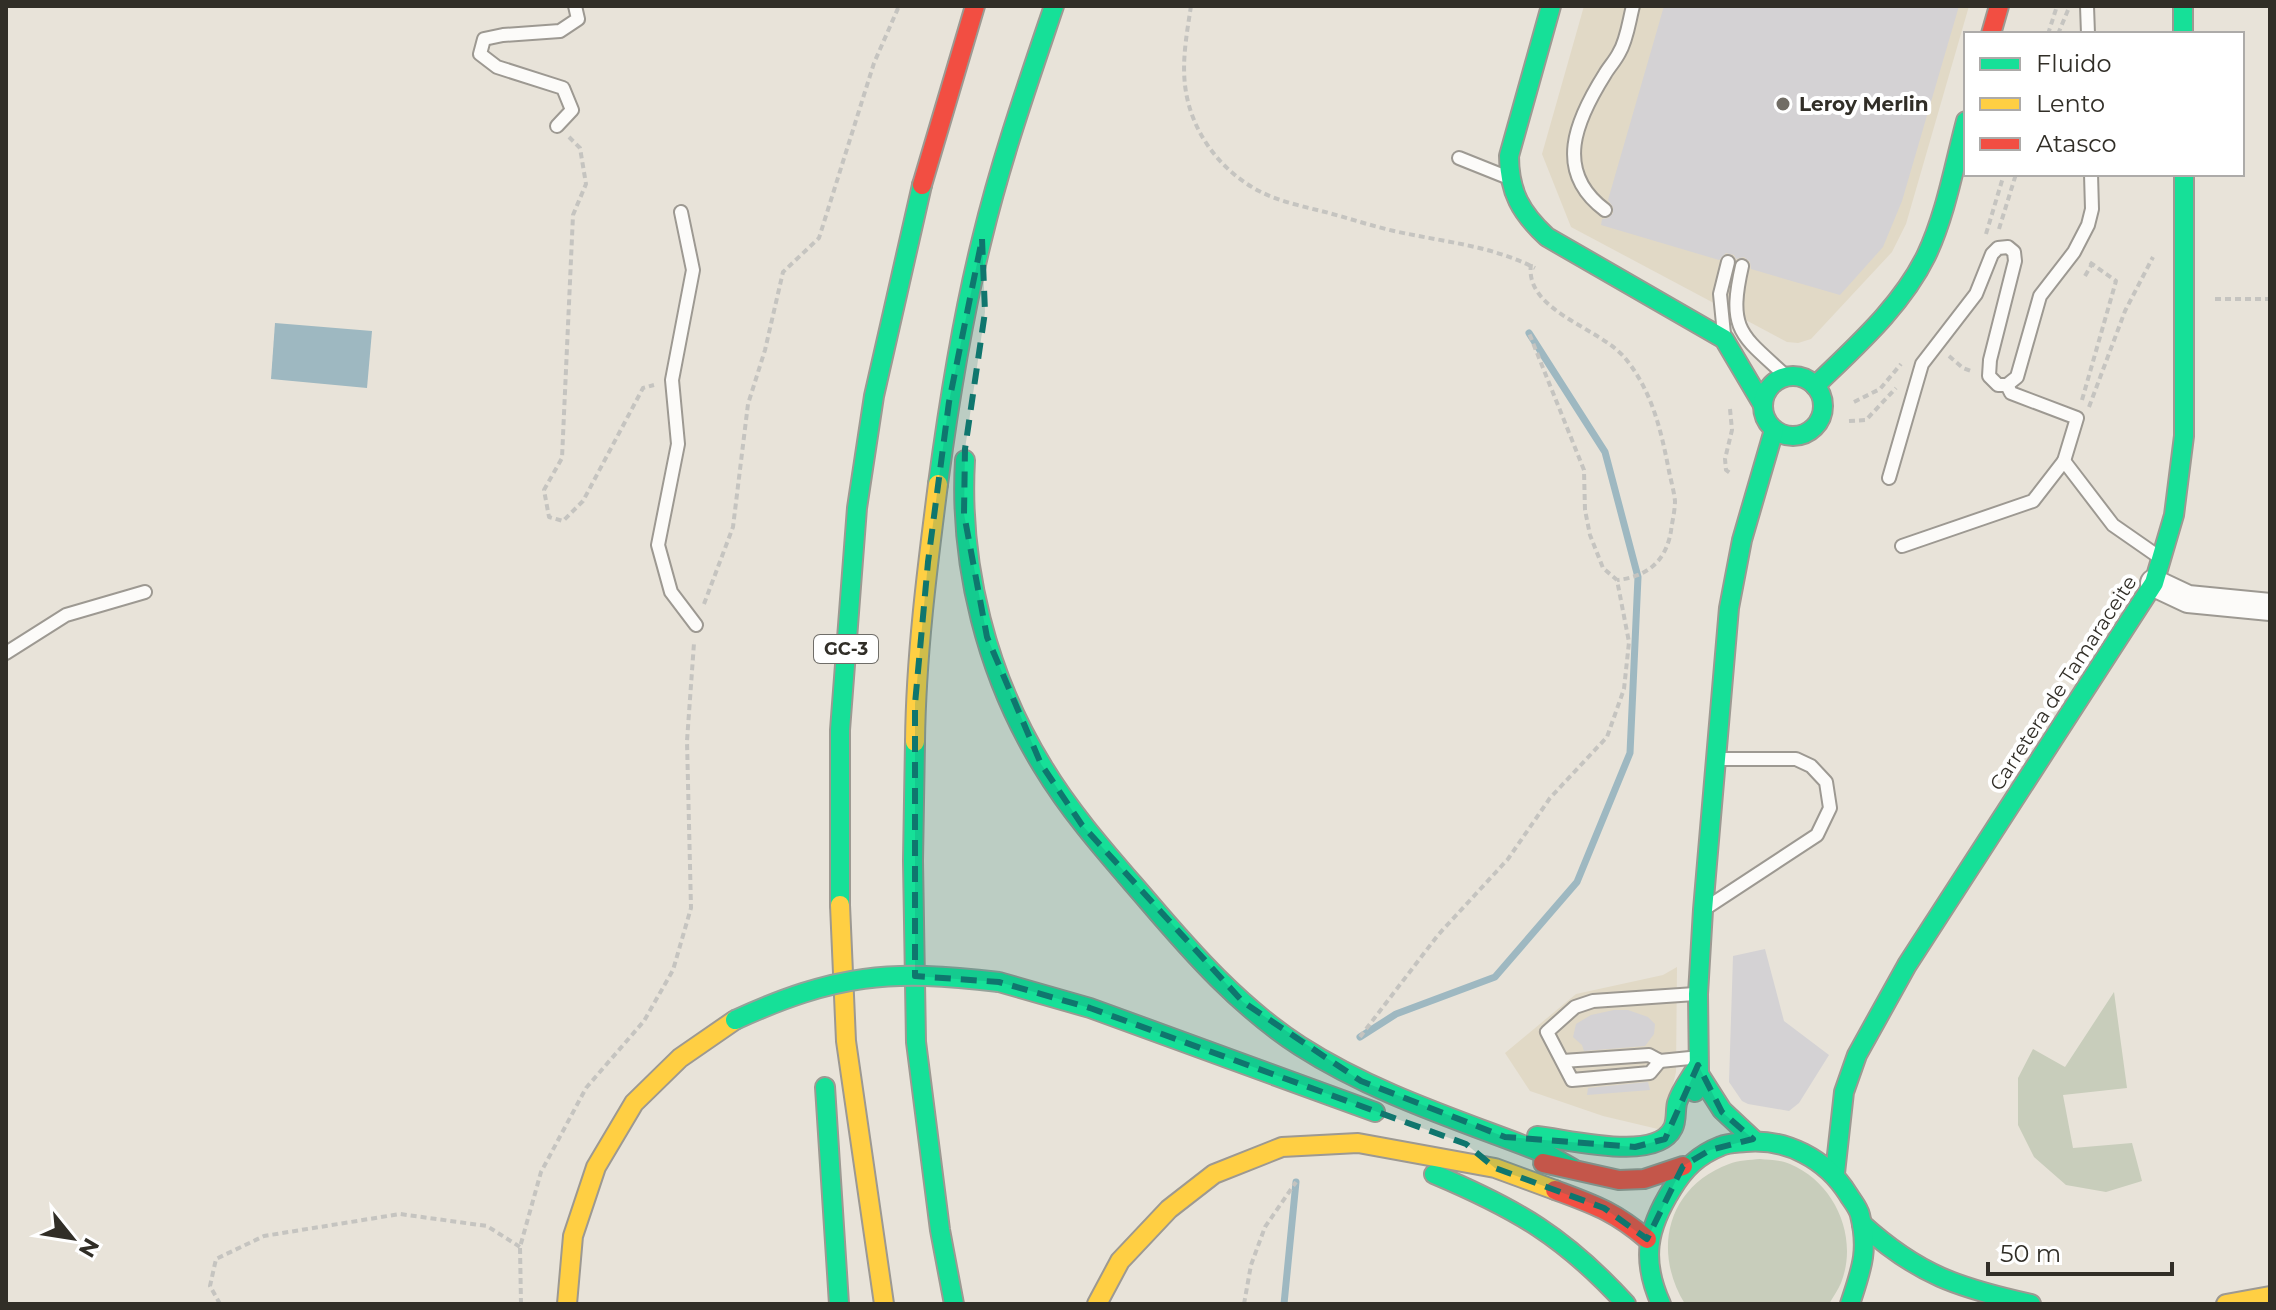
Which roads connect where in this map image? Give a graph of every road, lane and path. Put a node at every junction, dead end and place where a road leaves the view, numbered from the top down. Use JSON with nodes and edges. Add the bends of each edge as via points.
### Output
{"nodes":[{"id":1,"x":575,"y":6,"type":"edge"},
{"id":2,"x":899,"y":6,"type":"edge"},
{"id":3,"x":975,"y":6,"type":"edge"},
{"id":4,"x":1054,"y":6,"type":"edge"},
{"id":5,"x":1191,"y":6,"type":"edge"},
{"id":6,"x":1551,"y":6,"type":"edge"},
{"id":7,"x":1633,"y":6,"type":"edge"},
{"id":8,"x":1999,"y":6,"type":"edge"},
{"id":9,"x":2057,"y":6,"type":"edge"},
{"id":10,"x":2070,"y":6,"type":"edge"},
{"id":11,"x":2087,"y":6,"type":"edge"},
{"id":12,"x":2183,"y":6,"type":"edge"},
{"id":13,"x":1992,"y":32,"type":"edge"},
{"id":14,"x":2049,"y":32,"type":"edge"},
{"id":15,"x":2059,"y":32,"type":"edge"},
{"id":16,"x":2088,"y":32,"type":"edge"},
{"id":17,"x":2183,"y":32,"type":"edge"},
{"id":18,"x":557,"y":126,"type":"joint"},
{"id":19,"x":1964,"y":128,"type":"edge"},
{"id":20,"x":1459,"y":158,"type":"dead end"},
{"id":21,"x":2003,"y":176,"type":"edge"},
{"id":22,"x":2015,"y":176,"type":"edge"},
{"id":23,"x":2091,"y":176,"type":"edge"},
{"id":24,"x":2184,"y":176,"type":"edge"},
{"id":25,"x":1508,"y":177,"type":"junction"},
{"id":26,"x":1605,"y":210,"type":"dead end"},
{"id":27,"x":681,"y":212,"type":"dead end"},
{"id":28,"x":1547,"y":237,"type":"junction"},
{"id":29,"x":982,"y":239,"type":"junction"},
{"id":30,"x":1984,"y":240,"type":"dead end"},
{"id":31,"x":1998,"y":248,"type":"junction"},
{"id":32,"x":2157,"y":250,"type":"dead end"},
{"id":33,"x":2074,"y":252,"type":"junction"},
{"id":34,"x":1728,"y":262,"type":"dead end"},
{"id":35,"x":2092,"y":264,"type":"junction"},
{"id":36,"x":1530,"y":265,"type":"junction"},
{"id":37,"x":1742,"y":266,"type":"dead end"},
{"id":38,"x":1540,"y":270,"type":"dead end"},
{"id":39,"x":2085,"y":276,"type":"dead end"},
{"id":40,"x":2184,"y":298,"type":"junction"},
{"id":41,"x":2270,"y":299,"type":"edge"},
{"id":42,"x":985,"y":312,"type":"dead end"},
{"id":43,"x":1529,"y":333,"type":"dead end"},
{"id":44,"x":1724,"y":339,"type":"junction"},
{"id":45,"x":1945,"y":353,"type":"dead end"},
{"id":46,"x":1907,"y":358,"type":"dead end"},
{"id":47,"x":1963,"y":368,"type":"dead end"},
{"id":48,"x":1787,"y":377,"type":"junction"},
{"id":49,"x":672,"y":380,"type":"junction"},
{"id":50,"x":2007,"y":385,"type":"junction"},
{"id":51,"x":1815,"y":386,"type":"junction"},
{"id":52,"x":1896,"y":388,"type":"dead end"},
{"id":53,"x":1729,"y":400,"type":"dead end"},
{"id":54,"x":1854,"y":402,"type":"dead end"},
{"id":55,"x":1763,"y":405,"type":"junction"},
{"id":56,"x":2077,"y":418,"type":"junction"},
{"id":57,"x":1849,"y":421,"type":"dead end"},
{"id":58,"x":1774,"y":430,"type":"junction"},
{"id":59,"x":966,"y":436,"type":"dead end"},
{"id":60,"x":2064,"y":461,"type":"junction"},
{"id":61,"x":1889,"y":478,"type":"dead end"},
{"id":62,"x":1757,"y":490,"type":"junction"},
{"id":63,"x":857,"y":508,"type":"junction"},
{"id":64,"x":1902,"y":546,"type":"dead end"},
{"id":65,"x":2157,"y":571,"type":"junction"},
{"id":66,"x":1617,"y":580,"type":"junction"},
{"id":67,"x":145,"y":592,"type":"dead end"},
{"id":68,"x":2270,"y":607,"type":"edge"},
{"id":69,"x":696,"y":625,"type":"junction"},
{"id":70,"x":6,"y":653,"type":"edge"},
{"id":71,"x":826,"y":678,"type":"dead end"},
{"id":72,"x":1716,"y":759,"type":"junction"},
{"id":73,"x":1703,"y":910,"type":"junction"},
{"id":74,"x":821,"y":961,"type":"dead end"},
{"id":75,"x":1698,"y":994,"type":"junction"},
{"id":76,"x":822,"y":1008,"type":"dead end"},
{"id":77,"x":1360,"y":1037,"type":"dead end"},
{"id":78,"x":1563,"y":1061,"type":"junction"},
{"id":79,"x":1660,"y":1061,"type":"junction"},
{"id":80,"x":1699,"y":1065,"type":"junction"},
{"id":81,"x":824,"y":1071,"type":"dead end"},
{"id":82,"x":1397,"y":1120,"type":"dead end"},
{"id":83,"x":1505,"y":1137,"type":"junction"},
{"id":84,"x":1753,"y":1139,"type":"junction"},
{"id":85,"x":1358,"y":1143,"type":"junction"},
{"id":86,"x":1685,"y":1165,"type":"junction"},
{"id":87,"x":1495,"y":1168,"type":"junction"},
{"id":88,"x":1572,"y":1168,"type":"junction"},
{"id":89,"x":1835,"y":1173,"type":"junction"},
{"id":90,"x":1296,"y":1182,"type":"dead end"},
{"id":91,"x":1862,"y":1224,"type":"junction"},
{"id":92,"x":1647,"y":1239,"type":"junction"},
{"id":93,"x":520,"y":1247,"type":"junction"},
{"id":94,"x":2270,"y":1296,"type":"edge"},
{"id":95,"x":220,"y":1304,"type":"edge"},
{"id":96,"x":521,"y":1304,"type":"edge"},
{"id":97,"x":567,"y":1304,"type":"edge"},
{"id":98,"x":839,"y":1304,"type":"edge"},
{"id":99,"x":884,"y":1304,"type":"edge"},
{"id":100,"x":954,"y":1304,"type":"edge"},
{"id":101,"x":1097,"y":1304,"type":"edge"},
{"id":102,"x":1244,"y":1304,"type":"edge"},
{"id":103,"x":1626,"y":1304,"type":"edge"},
{"id":104,"x":1661,"y":1304,"type":"edge"},
{"id":105,"x":1850,"y":1304,"type":"edge"},
{"id":106,"x":2031,"y":1304,"type":"edge"},
{"id":107,"x":2226,"y":1304,"type":"edge"}],
"edges":[{"from":1,"to":18,"type":"lane","via":[[578,19],[560,31],[484,39],[480,54],[497,67],[563,88],[572,110]]},
{"from":2,"to":69,"type":"path","via":[[874,63],[819,238],[783,272],[748,404],[733,527]]},
{"from":3,"to":63,"type":"main road","number":"GC-3","via":[[915,208],[874,396]]},
{"from":4,"to":29,"type":"main road"},
{"from":5,"to":36,"type":"path","via":[[1184,48],[1192,115],[1217,159],[1241,180],[1296,204],[1393,231],[1491,250]]},
{"from":6,"to":25,"type":"main road","via":[[1517,122]]},
{"from":7,"to":26,"type":"lane","via":[[1620,53],[1586,105],[1572,146],[1587,197]]},
{"from":8,"to":13,"type":"main road"},
{"from":9,"to":14,"type":"path"},
{"from":10,"to":15,"type":"path"},
{"from":11,"to":16,"type":"lane"},
{"from":12,"to":17,"type":"main road"},
{"from":18,"to":49,"type":"path","via":[[580,148],[586,184],[573,215],[562,458],[544,490],[549,517],[563,521],[583,501],[643,388]]},
{"from":19,"to":51,"type":"main road","via":[[1926,256],[1911,281]]},
{"from":20,"to":25,"type":"lane"},
{"from":21,"to":30,"type":"path"},
{"from":22,"to":31,"type":"path","via":[[1995,240]]},
{"from":23,"to":33,"type":"lane","via":[[2092,209]]},
{"from":24,"to":40,"type":"main road","name":"Carretera de Tamaraceite"},
{"from":25,"to":28,"type":"main road","via":[[1519,209]]},
{"from":27,"to":49,"type":"lane","via":[[693,270]]},
{"from":28,"to":36,"type":"path"},
{"from":28,"to":44,"type":"main road"},
{"from":29,"to":42,"type":"main road"},
{"from":29,"to":100,"type":"main road","via":[[949,402],[915,704],[916,1042]]},
{"from":31,"to":50,"type":"lane","via":[[2008,247],[2015,261],[1989,376],[1998,385]]},
{"from":31,"to":61,"type":"lane","via":[[1976,294],[1922,364]]},
{"from":32,"to":56,"type":"path","via":[[2125,311],[2085,420]]},
{"from":33,"to":35,"type":"path"},
{"from":33,"to":50,"type":"lane","via":[[2040,296],[2017,377]]},
{"from":34,"to":44,"type":"lane","via":[[1720,294]]},
{"from":35,"to":39,"type":"path"},
{"from":35,"to":56,"type":"path","via":[[2116,281]]},
{"from":36,"to":38,"type":"path"},
{"from":36,"to":66,"type":"path","via":[[1541,300],[1622,355],[1645,386],[1661,430],[1675,502],[1669,541],[1655,565],[1638,577]]},
{"from":37,"to":48,"type":"lane","via":[[1734,307],[1741,332]]},
{"from":40,"to":41,"type":"path"},
{"from":40,"to":65,"type":"main road","name":"Carretera de Tamaraceite","via":[[2184,436],[2174,515]]},
{"from":43,"to":66,"type":"path","via":[[1584,470],[1590,535],[1603,568]]},
{"from":44,"to":55,"type":"main road"},
{"from":45,"to":47,"type":"path"},
{"from":46,"to":54,"type":"path","via":[[1880,389]]},
{"from":48,"to":51,"type":"main road"},
{"from":48,"to":55,"type":"main road","via":[[1770,387]]},
{"from":49,"to":69,"type":"lane","via":[[678,444],[658,545],[671,592]]},
{"from":50,"to":56,"type":"lane","via":[[2011,393]]},
{"from":51,"to":58,"type":"main road","via":[[1823,404],[1818,423],[1793,436]]},
{"from":52,"to":57,"type":"path","via":[[1866,420]]},
{"from":53,"to":62,"type":"path","via":[[1732,430],[1726,470]]},
{"from":55,"to":58,"type":"main road"},
{"from":56,"to":60,"type":"lane"},
{"from":58,"to":62,"type":"main road"},
{"from":59,"to":83,"type":"main road","via":[[964,514],[971,574],[987,637],[1023,730],[1082,825],[1243,1002],[1299,1045],[1361,1081]]},
{"from":60,"to":64,"type":"lane","via":[[2033,501]]},
{"from":60,"to":65,"type":"lane"},
{"from":62,"to":72,"type":"main road","via":[[1734,565]]},
{"from":63,"to":71,"type":"main road"},
{"from":63,"to":99,"type":"main road","number":"GC-3","via":[[840,730],[838,866],[846,1041]]},
{"from":65,"to":68,"type":"street","via":[[2188,599]]},
{"from":65,"to":89,"type":"main road","name":"Carretera de Tamaraceite","via":[[1907,965],[1857,1055],[1844,1092]]},
{"from":66,"to":77,"type":"path","via":[[1629,642],[1624,689],[1607,737],[1550,798],[1508,859],[1438,935]]},
{"from":67,"to":70,"type":"lane","via":[[66,615]]},
{"from":69,"to":93,"type":"path","via":[[687,741],[691,908],[673,970],[644,1021],[586,1088],[541,1172]]},
{"from":72,"to":73,"type":"main road"},
{"from":72,"to":73,"type":"lane","via":[[1796,759],[1826,782],[1830,808],[1817,835]]},
{"from":73,"to":75,"type":"main road"},
{"from":74,"to":76,"type":"main road"},
{"from":75,"to":78,"type":"lane","via":[[1615,998],[1575,1007],[1547,1032]]},
{"from":75,"to":80,"type":"main road"},
{"from":78,"to":79,"type":"lane","via":[[1649,1055]]},
{"from":78,"to":79,"type":"lane","via":[[1572,1080],[1650,1073]]},
{"from":79,"to":80,"type":"lane"},
{"from":80,"to":83,"type":"main road","via":[[1677,1102],[1673,1128],[1655,1145]]},
{"from":80,"to":84,"type":"main road","via":[[1722,1112]]},
{"from":80,"to":86,"type":"main road"},
{"from":81,"to":98,"type":"main road"},
{"from":82,"to":97,"type":"main road","bridge":true,"via":[[1090,1008],[999,982],[945,975],[830,983],[735,1020],[680,1058],[634,1103],[596,1167],[573,1236]]},
{"from":83,"to":88,"type":"main road"},
{"from":84,"to":86,"type":"main road","via":[[1710,1150]]},
{"from":84,"to":89,"type":"main road","via":[[1815,1156]]},
{"from":85,"to":87,"type":"main road"},
{"from":85,"to":101,"type":"main road","via":[[1282,1147],[1214,1174],[1169,1209],[1120,1261]]},
{"from":85,"to":103,"type":"main road","via":[[1529,1219],[1561,1240]]},
{"from":86,"to":88,"type":"main road","via":[[1644,1179],[1619,1180]]},
{"from":86,"to":92,"type":"main road","via":[[1667,1191]]},
{"from":87,"to":88,"type":"main road","via":[[1466,1144],[1486,1144]]},
{"from":87,"to":92,"type":"main road","via":[[1604,1208]]},
{"from":89,"to":91,"type":"main road","via":[[1851,1194]]},
{"from":90,"to":102,"type":"path","via":[[1265,1227]]},
{"from":91,"to":105,"type":"main road","via":[[1866,1249]]},
{"from":91,"to":106,"type":"main road","via":[[1933,1277]]},
{"from":92,"to":104,"type":"main road","via":[[1648,1270]]},
{"from":93,"to":95,"type":"path","via":[[487,1226],[400,1214],[264,1236],[216,1259],[210,1286]]},
{"from":93,"to":96,"type":"path"},
{"from":94,"to":107,"type":"main road"}]}
